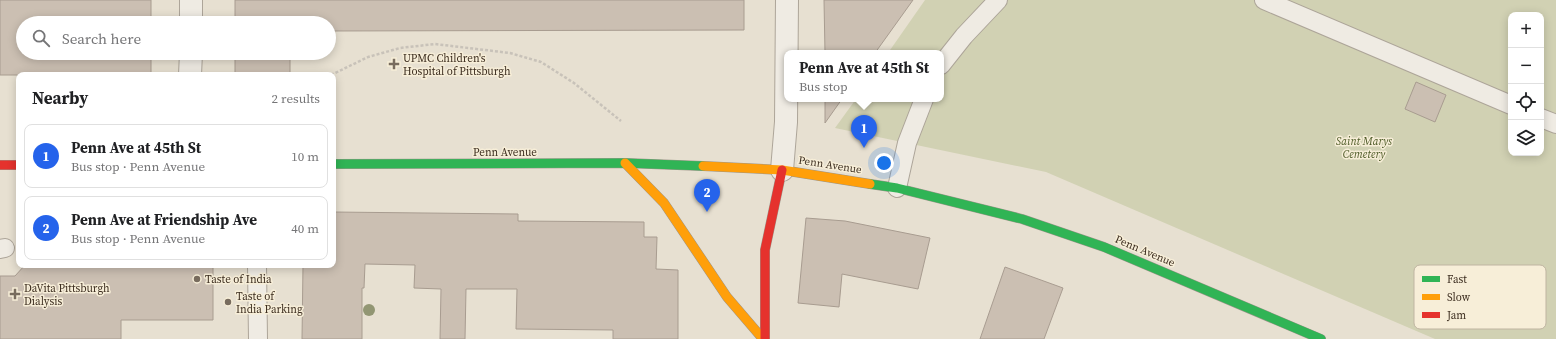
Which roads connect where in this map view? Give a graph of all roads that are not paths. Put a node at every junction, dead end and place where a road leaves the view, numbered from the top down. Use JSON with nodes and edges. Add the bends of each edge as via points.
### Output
{"nodes":[{"id":1,"x":191,"y":0,"type":"edge"},
{"id":2,"x":787,"y":0,"type":"edge"},
{"id":3,"x":998,"y":0,"type":"edge"},
{"id":4,"x":1264,"y":0,"type":"edge"},
{"id":5,"x":191,"y":16,"type":"edge"},
{"id":6,"x":787,"y":50,"type":"edge"},
{"id":7,"x":191,"y":60,"type":"edge"},
{"id":8,"x":944,"y":61,"type":"edge"},
{"id":9,"x":190,"y":72,"type":"edge"},
{"id":10,"x":786,"y":102,"type":"edge"},
{"id":11,"x":923,"y":102,"type":"edge"},
{"id":12,"x":1508,"y":104,"type":"edge"},
{"id":13,"x":1544,"y":119,"type":"edge"},
{"id":14,"x":1556,"y":124,"type":"edge"},
{"id":15,"x":625,"y":163,"type":"junction"},
{"id":16,"x":336,"y":164,"type":"edge"},
{"id":17,"x":0,"y":165,"type":"edge"},
{"id":18,"x":16,"y":165,"type":"edge"},
{"id":19,"x":782,"y":170,"type":"junction"},
{"id":20,"x":897,"y":188,"type":"junction"},
{"id":21,"x":258,"y":268,"type":"edge"},
{"id":22,"x":258,"y":339,"type":"edge"},
{"id":23,"x":764,"y":339,"type":"edge"},
{"id":24,"x":1321,"y":339,"type":"edge"}],
"edges":[{"from":1,"to":5,"type":"street"},
{"from":2,"to":6,"type":"street"},
{"from":3,"to":8,"type":"lane"},
{"from":4,"to":12,"type":"lane"},
{"from":7,"to":9,"type":"street"},
{"from":10,"to":19,"type":"street"},
{"from":11,"to":20,"type":"lane","via":[[907,143]]},
{"from":13,"to":14,"type":"lane"},
{"from":15,"to":16,"type":"main road","name":"Penn Avenue"},
{"from":15,"to":19,"type":"main road","name":"Penn Avenue"},
{"from":15,"to":23,"type":"main road","via":[[664,203],[728,297]]},
{"from":17,"to":18,"type":"main road"},
{"from":19,"to":20,"type":"main road","name":"Penn Avenue"},
{"from":19,"to":23,"type":"main road","via":[[765,250]]},
{"from":20,"to":24,"type":"main road","name":"Penn Avenue","via":[[1022,219],[1104,247]]},
{"from":21,"to":22,"type":"lane"}]}
